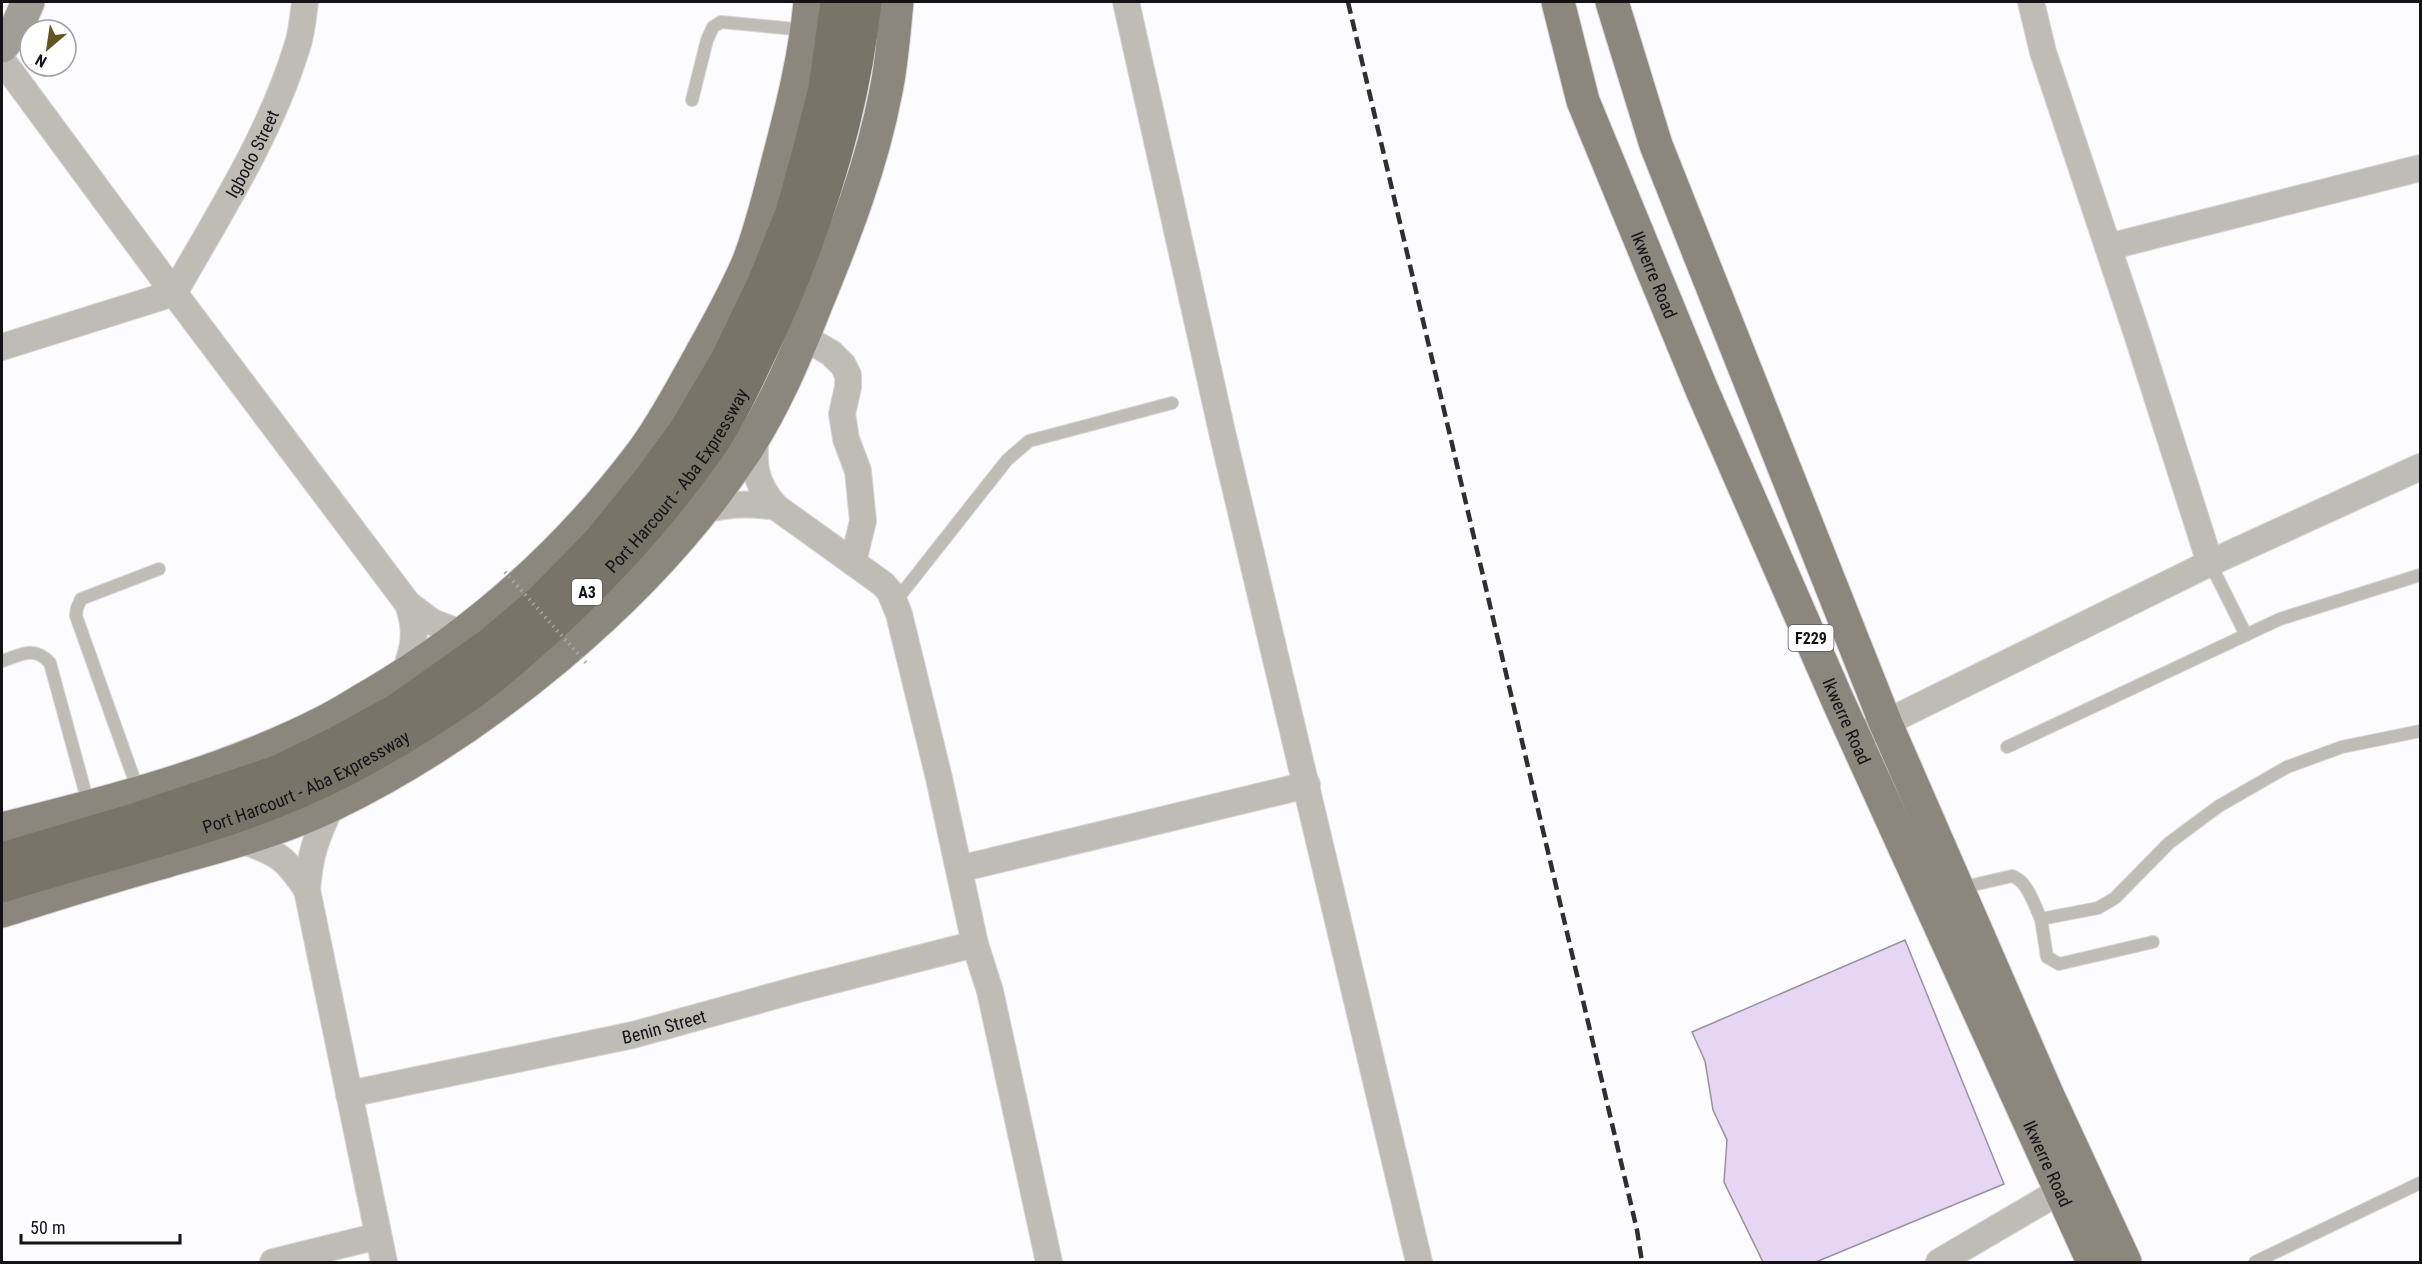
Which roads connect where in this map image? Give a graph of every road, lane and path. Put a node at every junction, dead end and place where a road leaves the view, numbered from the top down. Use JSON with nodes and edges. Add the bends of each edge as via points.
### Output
{"nodes":[{"id":1,"x":28,"y":2,"type":"edge"},
{"id":2,"x":305,"y":2,"type":"edge"},
{"id":3,"x":837,"y":2,"type":"edge"},
{"id":4,"x":865,"y":2,"type":"edge"},
{"id":5,"x":897,"y":2,"type":"edge"},
{"id":6,"x":1126,"y":2,"type":"edge"},
{"id":7,"x":1558,"y":2,"type":"edge"},
{"id":8,"x":1612,"y":2,"type":"edge"},
{"id":9,"x":2031,"y":2,"type":"edge"},
{"id":10,"x":809,"y":16,"type":"edge"},
{"id":11,"x":2,"y":46,"type":"edge"},
{"id":12,"x":2,"y":60,"type":"edge"},
{"id":13,"x":692,"y":100,"type":"dead end"},
{"id":14,"x":2421,"y":168,"type":"edge"},
{"id":15,"x":2108,"y":247,"type":"junction"},
{"id":16,"x":174,"y":293,"type":"junction"},
{"id":17,"x":803,"y":337,"type":"junction"},
{"id":18,"x":2,"y":347,"type":"edge"},
{"id":19,"x":1172,"y":403,"type":"dead end"},
{"id":20,"x":756,"y":433,"type":"junction"},
{"id":21,"x":2421,"y":467,"type":"edge"},
{"id":22,"x":776,"y":507,"type":"junction"},
{"id":23,"x":702,"y":511,"type":"junction"},
{"id":24,"x":853,"y":562,"type":"junction"},
{"id":25,"x":2210,"y":562,"type":"junction"},
{"id":26,"x":159,"y":569,"type":"dead end"},
{"id":27,"x":505,"y":572,"type":"dead end"},
{"id":28,"x":2421,"y":575,"type":"edge"},
{"id":29,"x":895,"y":602,"type":"junction"},
{"id":30,"x":408,"y":604,"type":"junction"},
{"id":31,"x":464,"y":634,"type":"junction"},
{"id":32,"x":2246,"y":634,"type":"junction"},
{"id":33,"x":2,"y":661,"type":"edge"},
{"id":34,"x":587,"y":664,"type":"dead end"},
{"id":35,"x":404,"y":675,"type":"junction"},
{"id":36,"x":1886,"y":724,"type":"junction"},
{"id":37,"x":2421,"y":731,"type":"edge"},
{"id":38,"x":1855,"y":737,"type":"junction"},
{"id":39,"x":2007,"y":747,"type":"dead end"},
{"id":40,"x":1307,"y":784,"type":"junction"},
{"id":41,"x":332,"y":805,"type":"junction"},
{"id":42,"x":89,"y":807,"type":"junction"},
{"id":43,"x":179,"y":823,"type":"junction"},
{"id":44,"x":2,"y":829,"type":"edge"},
{"id":45,"x":2,"y":859,"type":"edge"},
{"id":46,"x":959,"y":870,"type":"junction"},
{"id":47,"x":2,"y":886,"type":"edge"},
{"id":48,"x":1959,"y":888,"type":"junction"},
{"id":49,"x":308,"y":890,"type":"junction"},
{"id":50,"x":2,"y":911,"type":"edge"},
{"id":51,"x":2041,"y":919,"type":"junction"},
{"id":52,"x":2152,"y":942,"type":"dead end"},
{"id":53,"x":975,"y":944,"type":"junction"},
{"id":54,"x":349,"y":1094,"type":"junction"},
{"id":55,"x":2421,"y":1183,"type":"edge"},
{"id":56,"x":2060,"y":1191,"type":"junction"},
{"id":57,"x":378,"y":1236,"type":"junction"},
{"id":58,"x":273,"y":1263,"type":"edge"},
{"id":59,"x":384,"y":1263,"type":"edge"},
{"id":60,"x":1049,"y":1263,"type":"edge"},
{"id":61,"x":1419,"y":1263,"type":"edge"},
{"id":62,"x":1939,"y":1263,"type":"edge"},
{"id":63,"x":2093,"y":1263,"type":"edge"},
{"id":64,"x":2125,"y":1263,"type":"edge"},
{"id":65,"x":2255,"y":1263,"type":"edge"}],
"edges":[{"from":1,"to":11,"type":"street","via":[[18,27]]},
{"from":2,"to":16,"type":"street","name":"Igbodo Street","via":[[298,45],[274,108],[233,191]]},
{"from":3,"to":43,"type":"highway","name":"Port Harcourt - Aba Expressway","number":"A3","via":[[825,89],[788,223],[728,358],[685,431],[650,479],[599,542],[489,645],[398,710]]},
{"from":4,"to":43,"type":"highway","name":"Port Harcourt - Aba Expressway","number":"A3","via":[[845,119],[818,212],[788,294],[734,406],[710,446],[662,508],[595,585],[476,691],[348,768],[283,798]]},
{"from":5,"to":17,"type":"main road","via":[[886,90],[868,164]]},
{"from":6,"to":40,"type":"street","via":[[1223,436]]},
{"from":7,"to":38,"type":"main road","name":"Ikwerre Road","number":"F229","via":[[1582,101],[1611,173]]},
{"from":8,"to":36,"type":"main road","name":"Ikwerre Road","number":"F229","via":[[1656,145]]},
{"from":9,"to":15,"type":"street","via":[[2043,52]]},
{"from":10,"to":13,"type":"lane","via":[[722,22],[713,27]]},
{"from":10,"to":31,"type":"main road","via":[[796,90],[765,215],[747,264],[681,390],[642,453],[589,516],[526,583]]},
{"from":12,"to":16,"type":"street"},
{"from":14,"to":15,"type":"street"},
{"from":15,"to":25,"type":"street"},
{"from":16,"to":18,"type":"street"},
{"from":16,"to":30,"type":"street"},
{"from":17,"to":20,"type":"main road"},
{"from":17,"to":24,"type":"street","via":[[831,353],[848,375],[843,414],[846,439],[858,471],[863,520]]},
{"from":19,"to":29,"type":"lane","via":[[1029,441],[1020,447]]},
{"from":20,"to":22,"type":"street","via":[[753,459],[758,481]]},
{"from":20,"to":23,"type":"main road"},
{"from":21,"to":25,"type":"street"},
{"from":22,"to":23,"type":"street","via":[[736,504]]},
{"from":22,"to":24,"type":"street"},
{"from":23,"to":41,"type":"main road","via":[[617,602],[521,686],[416,758]]},
{"from":24,"to":29,"type":"street","via":[[882,584]]},
{"from":25,"to":32,"type":"lane"},
{"from":25,"to":36,"type":"street"},
{"from":26,"to":43,"type":"lane","via":[[81,599],[76,616]]},
{"from":27,"to":34,"type":"path","bridge":true},
{"from":28,"to":32,"type":"lane","via":[[2280,619]]},
{"from":29,"to":46,"type":"street"},
{"from":30,"to":31,"type":"street","via":[[432,622]]},
{"from":30,"to":35,"type":"street","via":[[415,636]]},
{"from":31,"to":35,"type":"main road"},
{"from":32,"to":39,"type":"lane"},
{"from":33,"to":42,"type":"lane","via":[[30,652],[42,654],[50,663]]},
{"from":35,"to":43,"type":"main road","via":[[323,723],[255,753]]},
{"from":36,"to":38,"type":"street"},
{"from":36,"to":48,"type":"main road","name":"Ikwerre Road","number":"F229"},
{"from":37,"to":51,"type":"lane","via":[[2342,747],[2287,767],[2219,806],[2169,843],[2115,898],[2098,908]]},
{"from":38,"to":56,"type":"main road","name":"Ikwerre Road","number":"F229"},
{"from":40,"to":46,"type":"street"},
{"from":40,"to":61,"type":"street"},
{"from":41,"to":43,"type":"main road","via":[[296,821]]},
{"from":41,"to":49,"type":"street","via":[[316,836]]},
{"from":42,"to":43,"type":"main road"},
{"from":42,"to":44,"type":"main road"},
{"from":43,"to":45,"type":"highway","name":"Port Harcourt - Aba Expressway","number":"A3"},
{"from":43,"to":47,"type":"highway","name":"Port Harcourt - Aba Expressway","number":"A3"},
{"from":43,"to":49,"type":"street","via":[[272,851],[290,865]]},
{"from":43,"to":50,"type":"main road"},
{"from":46,"to":53,"type":"street"},
{"from":48,"to":51,"type":"lane","via":[[2012,876],[2020,878]]},
{"from":48,"to":64,"type":"main road","name":"Ikwerre Road","number":"F229"},
{"from":49,"to":54,"type":"street"},
{"from":51,"to":52,"type":"lane","via":[[2047,957],[2060,964]]},
{"from":53,"to":54,"type":"street","name":"Benin Street","via":[[633,1035]]},
{"from":53,"to":60,"type":"street","via":[[990,991]]},
{"from":54,"to":57,"type":"street"},
{"from":55,"to":65,"type":"lane"},
{"from":56,"to":62,"type":"street"},
{"from":56,"to":63,"type":"main road","name":"Ikwerre Road","number":"F229"},
{"from":57,"to":58,"type":"street"},
{"from":57,"to":59,"type":"street"}]}
